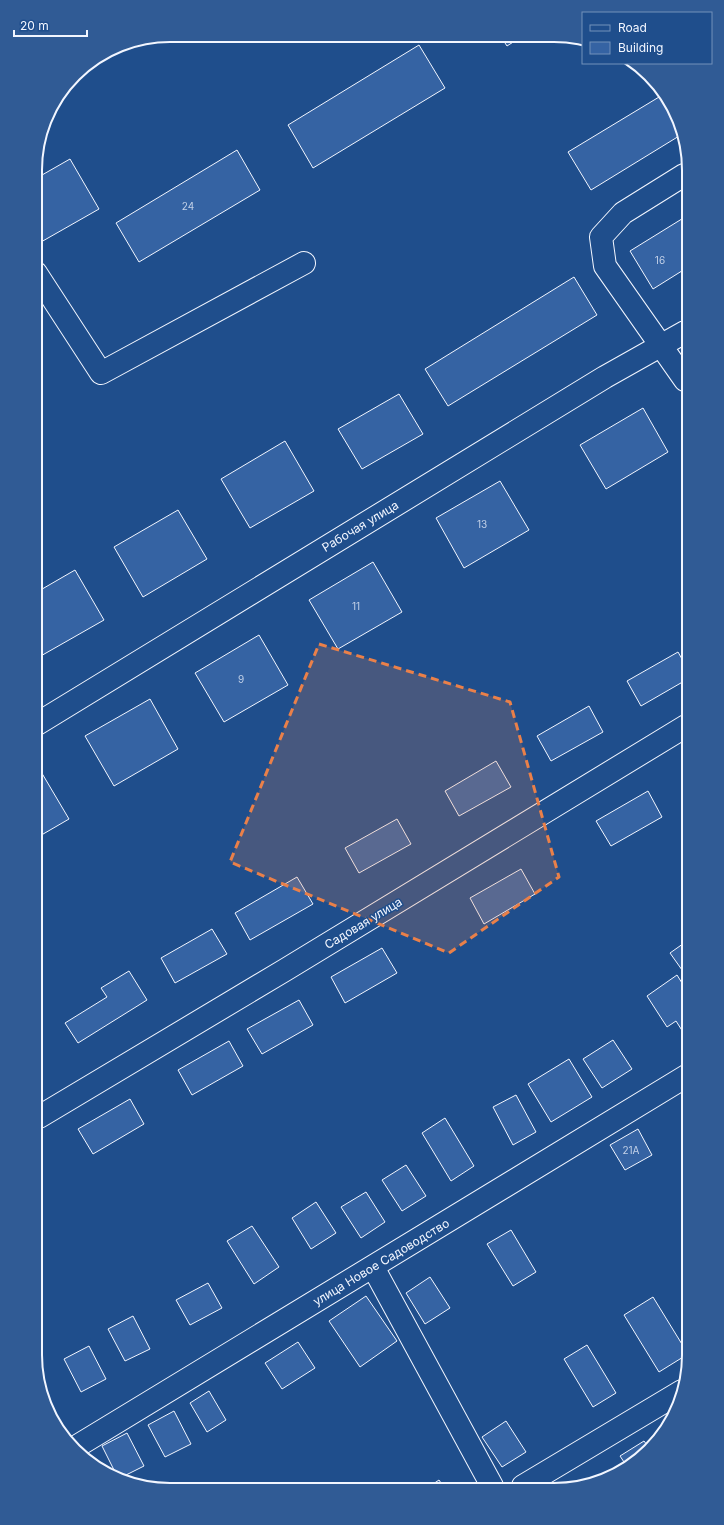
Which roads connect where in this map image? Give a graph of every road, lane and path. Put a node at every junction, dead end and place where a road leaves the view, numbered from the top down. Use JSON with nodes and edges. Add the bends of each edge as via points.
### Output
{"nodes":[{"id":1,"x":682,"y":176,"type":"edge"},
{"id":2,"x":304,"y":263,"type":"dead end"},
{"id":3,"x":42,"y":282,"type":"edge"},
{"id":4,"x":682,"y":334,"type":"edge"},
{"id":5,"x":661,"y":347,"type":"junction"},
{"id":6,"x":682,"y":376,"type":"edge"},
{"id":7,"x":42,"y":721,"type":"edge"},
{"id":8,"x":682,"y":728,"type":"edge"},
{"id":9,"x":682,"y":1079,"type":"edge"},
{"id":10,"x":42,"y":1115,"type":"edge"},
{"id":11,"x":372,"y":1267,"type":"junction"},
{"id":12,"x":675,"y":1395,"type":"edge"},
{"id":13,"x":78,"y":1445,"type":"edge"},
{"id":14,"x":490,"y":1483,"type":"edge"},
{"id":15,"x":529,"y":1483,"type":"edge"}],
"edges":[{"from":1,"to":5,"type":"street","via":[[623,213],[601,237],[605,266]]},
{"from":2,"to":3,"type":"street","via":[[101,373]]},
{"from":4,"to":5,"type":"street","name":"Рабочая улица"},
{"from":5,"to":6,"type":"street"},
{"from":5,"to":7,"type":"street","name":"Рабочая улица","via":[[605,377]]},
{"from":8,"to":10,"type":"street","name":"Садовая улица"},
{"from":9,"to":11,"type":"street","name":"улица Новое Садоводство"},
{"from":11,"to":13,"type":"street","name":"улица Новое Садоводство"},
{"from":11,"to":14,"type":"street"},
{"from":12,"to":15,"type":"street"}]}
